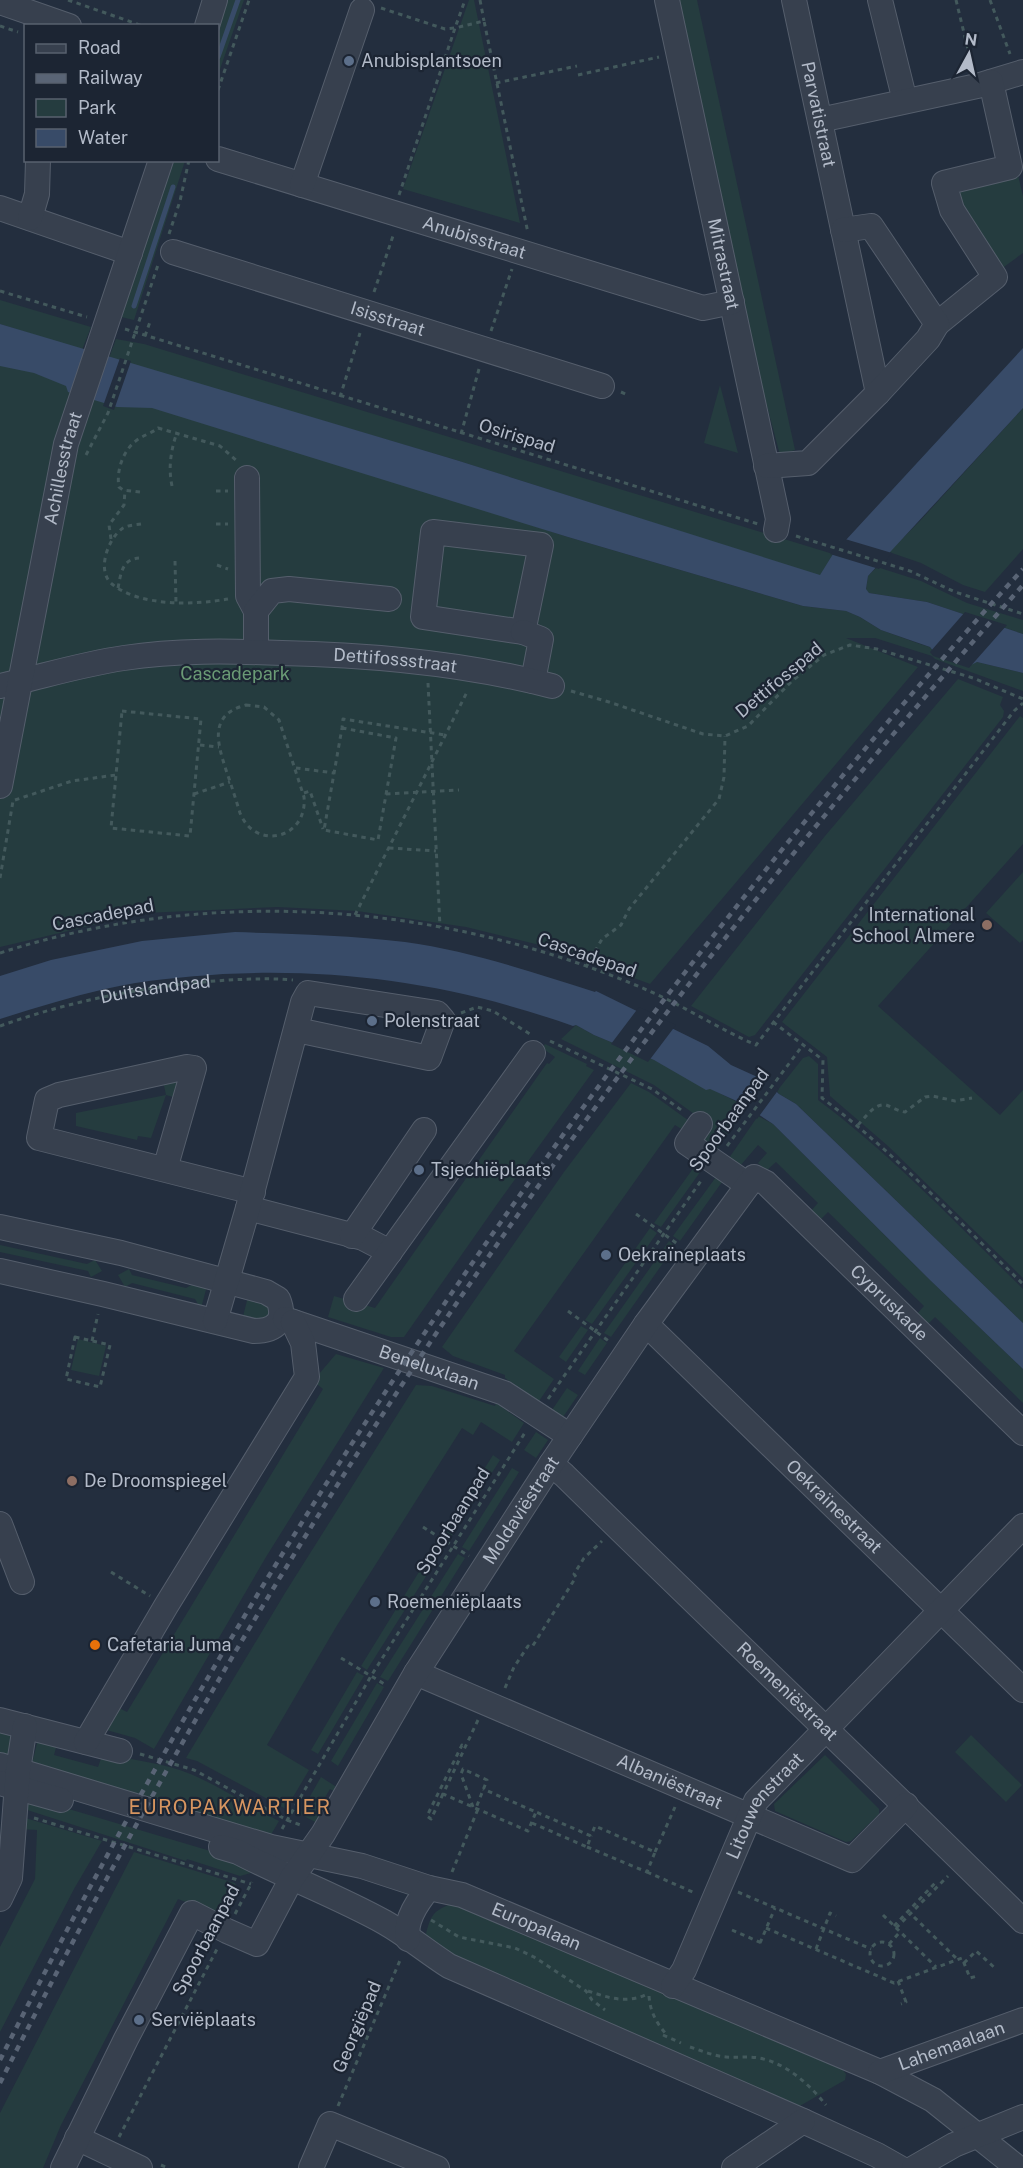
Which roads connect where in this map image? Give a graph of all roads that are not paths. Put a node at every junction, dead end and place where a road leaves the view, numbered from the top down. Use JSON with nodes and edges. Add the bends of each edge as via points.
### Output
{"nodes":[{"id":1,"x":215,"y":0,"type":"edge"},
{"id":2,"x":667,"y":0,"type":"edge"},
{"id":3,"x":794,"y":0,"type":"edge"},
{"id":4,"x":880,"y":0,"type":"edge"},
{"id":5,"x":0,"y":2,"type":"edge"},
{"id":6,"x":370,"y":9,"type":"road end"},
{"id":7,"x":63,"y":24,"type":"edge"},
{"id":8,"x":208,"y":24,"type":"edge"},
{"id":9,"x":1017,"y":63,"type":"edge"},
{"id":10,"x":984,"y":84,"type":"junction"},
{"id":11,"x":905,"y":101,"type":"junction"},
{"id":12,"x":820,"y":120,"type":"junction"},
{"id":13,"x":219,"y":159,"type":"edge"},
{"id":14,"x":38,"y":162,"type":"edge"},
{"id":15,"x":159,"y":162,"type":"edge"},
{"id":16,"x":302,"y":185,"type":"junction"},
{"id":17,"x":0,"y":208,"type":"edge"},
{"id":18,"x":30,"y":218,"type":"junction"},
{"id":19,"x":843,"y":230,"type":"junction"},
{"id":20,"x":173,"y":252,"type":"dead end"},
{"id":21,"x":130,"y":253,"type":"junction"},
{"id":22,"x":732,"y":302,"type":"junction"},
{"id":23,"x":937,"y":324,"type":"junction"},
{"id":24,"x":602,"y":386,"type":"dead end"},
{"id":25,"x":878,"y":393,"type":"junction"},
{"id":26,"x":766,"y":466,"type":"junction"},
{"id":27,"x":247,"y":478,"type":"road end"},
{"id":28,"x":776,"y":530,"type":"road end"},
{"id":29,"x":389,"y":599,"type":"dead end"},
{"id":30,"x":252,"y":604,"type":"junction"},
{"id":31,"x":523,"y":632,"type":"junction"},
{"id":32,"x":256,"y":652,"type":"junction"},
{"id":33,"x":10,"y":684,"type":"edge"},
{"id":34,"x":7,"y":794,"type":"edge"},
{"id":35,"x":297,"y":1030,"type":"junction"},
{"id":36,"x":532,"y":1045,"type":"road end"},
{"id":37,"x":424,"y":1130,"type":"dead end"},
{"id":38,"x":693,"y":1133,"type":"road end"},
{"id":39,"x":165,"y":1169,"type":"junction"},
{"id":40,"x":751,"y":1181,"type":"junction"},
{"id":41,"x":250,"y":1200,"type":"junction"},
{"id":42,"x":0,"y":1227,"type":"edge"},
{"id":43,"x":352,"y":1236,"type":"junction"},
{"id":44,"x":390,"y":1252,"type":"junction"},
{"id":45,"x":0,"y":1271,"type":"edge"},
{"id":46,"x":226,"y":1281,"type":"junction"},
{"id":47,"x":356,"y":1299,"type":"dead end"},
{"id":48,"x":287,"y":1320,"type":"junction"},
{"id":49,"x":215,"y":1321,"type":"junction"},
{"id":50,"x":646,"y":1324,"type":"junction"},
{"id":51,"x":1023,"y":1433,"type":"edge"},
{"id":52,"x":570,"y":1436,"type":"junction"},
{"id":53,"x":551,"y":1464,"type":"junction"},
{"id":54,"x":0,"y":1524,"type":"edge"},
{"id":55,"x":1023,"y":1526,"type":"edge"},
{"id":56,"x":22,"y":1582,"type":"dead end"},
{"id":57,"x":942,"y":1610,"type":"junction"},
{"id":58,"x":416,"y":1673,"type":"junction"},
{"id":59,"x":1023,"y":1690,"type":"edge"},
{"id":60,"x":0,"y":1720,"type":"edge"},
{"id":61,"x":25,"y":1726,"type":"junction"},
{"id":62,"x":827,"y":1729,"type":"junction"},
{"id":63,"x":86,"y":1742,"type":"junction"},
{"id":64,"x":120,"y":1751,"type":"road end"},
{"id":65,"x":8,"y":1776,"type":"edge"},
{"id":66,"x":906,"y":1805,"type":"junction"},
{"id":67,"x":749,"y":1817,"type":"junction"},
{"id":68,"x":305,"y":1856,"type":"junction"},
{"id":69,"x":261,"y":1865,"type":"junction"},
{"id":70,"x":292,"y":1878,"type":"junction"},
{"id":71,"x":429,"y":1888,"type":"junction"},
{"id":72,"x":0,"y":1899,"type":"edge"},
{"id":73,"x":1023,"y":1921,"type":"edge"},
{"id":74,"x":408,"y":1939,"type":"junction"},
{"id":75,"x":673,"y":1986,"type":"junction"},
{"id":76,"x":1023,"y":2020,"type":"edge"},
{"id":77,"x":879,"y":2072,"type":"junction"},
{"id":78,"x":1023,"y":2118,"type":"edge"},
{"id":79,"x":803,"y":2121,"type":"junction"},
{"id":80,"x":978,"y":2134,"type":"junction"},
{"id":81,"x":77,"y":2138,"type":"junction"},
{"id":82,"x":143,"y":2165,"type":"edge"},
{"id":83,"x":63,"y":2168,"type":"edge"},
{"id":84,"x":311,"y":2168,"type":"edge"},
{"id":85,"x":437,"y":2168,"type":"edge"},
{"id":86,"x":734,"y":2168,"type":"edge"},
{"id":87,"x":900,"y":2168,"type":"edge"},
{"id":88,"x":914,"y":2168,"type":"edge"},
{"id":89,"x":1018,"y":2168,"type":"edge"}],
"edges":[{"from":1,"to":8,"type":"street"},
{"from":2,"to":22,"type":"street","name":"Mitrastraat"},
{"from":3,"to":12,"type":"street","name":"Parvatistraat"},
{"from":4,"to":11,"type":"street"},
{"from":5,"to":7,"type":"street"},
{"from":6,"to":16,"type":"street"},
{"from":9,"to":10,"type":"street"},
{"from":10,"to":11,"type":"street"},
{"from":10,"to":23,"type":"street","via":[[1010,167],[944,183],[952,210],[995,278]]},
{"from":11,"to":12,"type":"street"},
{"from":12,"to":19,"type":"street","name":"Parvatistraat"},
{"from":13,"to":16,"type":"street","name":"Anubisstraat"},
{"from":14,"to":18,"type":"street","via":[[37,194]]},
{"from":15,"to":21,"type":"street","name":"Achillesstraat"},
{"from":16,"to":22,"type":"street","name":"Anubisstraat","via":[[703,308]]},
{"from":17,"to":18,"type":"street"},
{"from":18,"to":21,"type":"street"},
{"from":19,"to":23,"type":"street","via":[[871,226]]},
{"from":19,"to":25,"type":"street","name":"Parvatistraat"},
{"from":20,"to":24,"type":"street","name":"Isisstraat"},
{"from":21,"to":33,"type":"street","name":"Achillesstraat","via":[[66,444]]},
{"from":22,"to":26,"type":"street","name":"Mitrastraat"},
{"from":23,"to":25,"type":"street"},
{"from":25,"to":26,"type":"street","via":[[808,463]]},
{"from":26,"to":28,"type":"street","name":"Mitrastraat"},
{"from":27,"to":30,"type":"street"},
{"from":29,"to":30,"type":"street","via":[[289,590],[273,591]]},
{"from":30,"to":32,"type":"street"},
{"from":31,"to":31,"type":"street","via":[[542,545],[433,532],[423,617]]},
{"from":31,"to":32,"type":"street","name":"Dettifossstraat","via":[[540,639],[542,684],[427,662]]},
{"from":32,"to":33,"type":"street","name":"Dettifossstraat","via":[[205,651],[124,658]]},
{"from":33,"to":34,"type":"street","name":"Achillesstraat"},
{"from":35,"to":35,"type":"street","via":[[308,993],[437,1013],[443,1020],[429,1058]]},
{"from":35,"to":41,"type":"street"},
{"from":36,"to":44,"type":"street"},
{"from":37,"to":43,"type":"street"},
{"from":38,"to":40,"type":"street","via":[[714,1162]]},
{"from":39,"to":39,"type":"street","via":[[39,1138],[47,1100],[187,1066],[194,1068]]},
{"from":39,"to":41,"type":"street"},
{"from":40,"to":50,"type":"street","name":"Moldaviëstraat"},
{"from":40,"to":51,"type":"street","name":"Cypruskade","via":[[766,1183]]},
{"from":41,"to":43,"type":"street"},
{"from":41,"to":46,"type":"street"},
{"from":42,"to":46,"type":"street"},
{"from":43,"to":44,"type":"street"},
{"from":44,"to":47,"type":"street"},
{"from":45,"to":49,"type":"street"},
{"from":46,"to":48,"type":"street","via":[[278,1299]]},
{"from":46,"to":49,"type":"street"},
{"from":48,"to":49,"type":"street","via":[[268,1331],[254,1332]]},
{"from":48,"to":52,"type":"street","name":"Beneluxlaan","via":[[504,1393]]},
{"from":48,"to":63,"type":"street","via":[[303,1343],[307,1377]]},
{"from":50,"to":52,"type":"street","name":"Moldaviëstraat"},
{"from":50,"to":57,"type":"street","name":"Oekraïnestraat"},
{"from":52,"to":53,"type":"street","name":"Moldaviëstraat"},
{"from":53,"to":58,"type":"street","name":"Moldaviëstraat"},
{"from":53,"to":62,"type":"street","name":"Roemeniëstraat"},
{"from":54,"to":56,"type":"street"},
{"from":55,"to":57,"type":"street","name":"Litouwenstraat"},
{"from":57,"to":59,"type":"street","name":"Oekraïnestraat"},
{"from":57,"to":62,"type":"street","name":"Litouwenstraat"},
{"from":58,"to":67,"type":"street","name":"Albaniëstraat"},
{"from":58,"to":68,"type":"street","name":"Moldaviëstraat","via":[[322,1834]]},
{"from":60,"to":61,"type":"street"},
{"from":61,"to":63,"type":"street"},
{"from":61,"to":65,"type":"street"},
{"from":62,"to":66,"type":"street","name":"Roemeniëstraat"},
{"from":62,"to":67,"type":"street","name":"Litouwenstraat","via":[[756,1801]]},
{"from":63,"to":64,"type":"street"},
{"from":65,"to":69,"type":"street","name":"Europalaan"},
{"from":65,"to":72,"type":"street","via":[[15,1812],[10,1878]]},
{"from":66,"to":67,"type":"street","name":"Albaniëstraat","via":[[852,1860]]},
{"from":66,"to":73,"type":"street","name":"Roemeniëstraat"},
{"from":67,"to":75,"type":"street","name":"Litouwenstraat","via":[[684,1970]]},
{"from":68,"to":69,"type":"street","name":"Europalaan"},
{"from":68,"to":70,"type":"street","name":"Moldaviëstraat"},
{"from":68,"to":71,"type":"street","name":"Europalaan","via":[[362,1866]]},
{"from":69,"to":70,"type":"street","name":"Europalaan"},
{"from":70,"to":74,"type":"street","name":"Europalaan","via":[[387,1924]]},
{"from":70,"to":81,"type":"street","via":[[257,1944],[192,1913]]},
{"from":71,"to":74,"type":"street","via":[[415,1909],[406,1931]]},
{"from":71,"to":75,"type":"street","name":"Europalaan","via":[[462,1894]]},
{"from":74,"to":79,"type":"street","name":"Europalaan","via":[[449,1966]]},
{"from":75,"to":77,"type":"street","name":"Europalaan"},
{"from":76,"to":77,"type":"street","name":"Lahemaalaan"},
{"from":77,"to":80,"type":"street","name":"Europalaan","via":[[933,2100]]},
{"from":78,"to":80,"type":"street"},
{"from":79,"to":86,"type":"street"},
{"from":79,"to":87,"type":"street","name":"Europalaan"},
{"from":80,"to":88,"type":"street"},
{"from":80,"to":89,"type":"street","name":"Europalaan"},
{"from":81,"to":82,"type":"street"},
{"from":81,"to":83,"type":"street"},
{"from":84,"to":85,"type":"street","via":[[330,2124]]}]}
